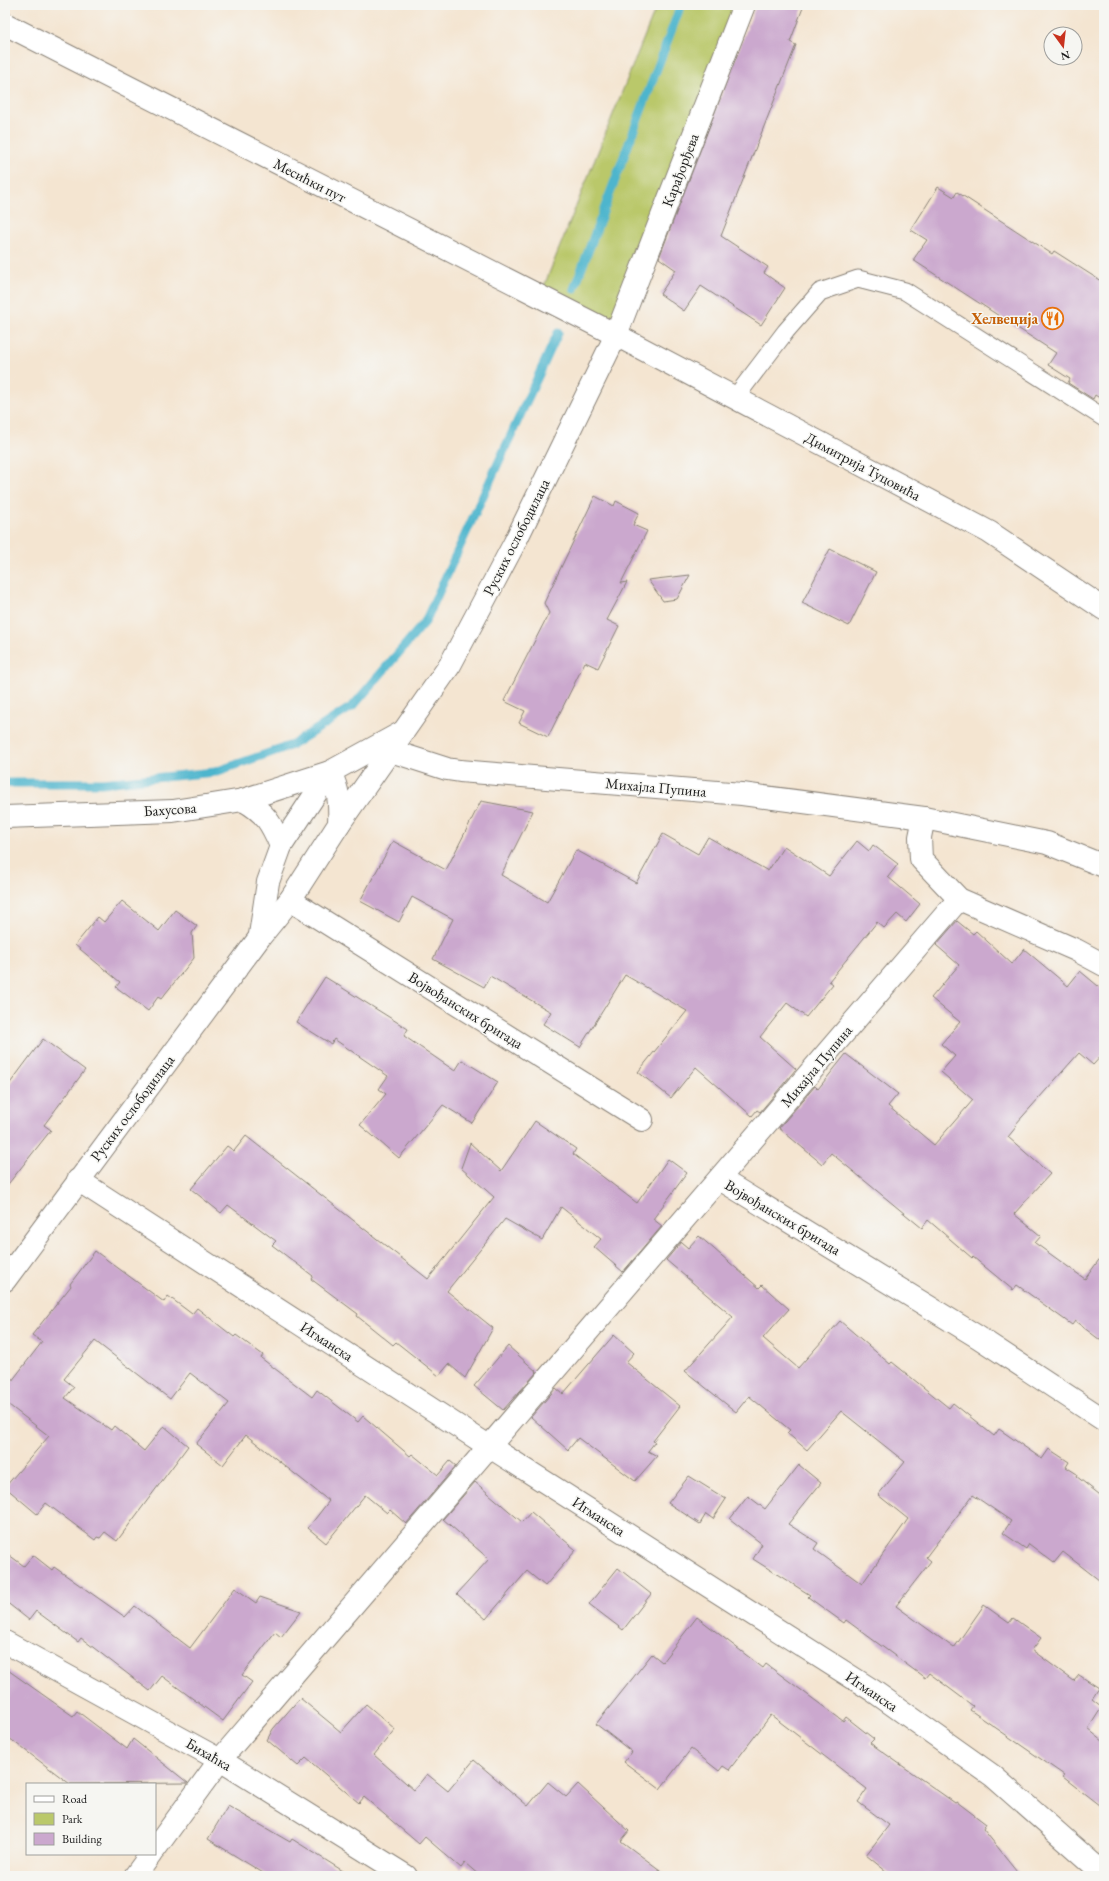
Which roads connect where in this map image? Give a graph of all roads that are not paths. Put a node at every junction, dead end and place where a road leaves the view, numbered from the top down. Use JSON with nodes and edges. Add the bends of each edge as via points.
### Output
{"nodes":[{"id":1,"x":744,"y":5,"type":"edge"},
{"id":2,"x":5,"y":24,"type":"edge"},
{"id":3,"x":616,"y":334,"type":"junction"},
{"id":4,"x":735,"y":398,"type":"junction"},
{"id":5,"x":1104,"y":418,"type":"edge"},
{"id":6,"x":1104,"y":609,"type":"edge"},
{"id":7,"x":402,"y":732,"type":"junction"},
{"id":8,"x":391,"y":751,"type":"junction"},
{"id":9,"x":330,"y":772,"type":"junction"},
{"id":10,"x":243,"y":800,"type":"junction"},
{"id":11,"x":5,"y":817,"type":"edge"},
{"id":12,"x":924,"y":818,"type":"junction"},
{"id":13,"x":339,"y":824,"type":"junction"},
{"id":14,"x":281,"y":846,"type":"junction"},
{"id":15,"x":1104,"y":866,"type":"edge"},
{"id":16,"x":959,"y":898,"type":"junction"},
{"id":17,"x":290,"y":900,"type":"junction"},
{"id":18,"x":260,"y":936,"type":"junction"},
{"id":19,"x":1104,"y":965,"type":"edge"},
{"id":20,"x":642,"y":1120,"type":"dead end"},
{"id":21,"x":720,"y":1179,"type":"junction"},
{"id":22,"x":78,"y":1180,"type":"junction"},
{"id":23,"x":5,"y":1280,"type":"edge"},
{"id":24,"x":1104,"y":1420,"type":"edge"},
{"id":25,"x":490,"y":1447,"type":"junction"},
{"id":26,"x":5,"y":1642,"type":"edge"},
{"id":27,"x":220,"y":1760,"type":"junction"},
{"id":28,"x":156,"y":1848,"type":"edge"},
{"id":29,"x":150,"y":1855,"type":"edge"},
{"id":30,"x":1104,"y":1874,"type":"edge"},
{"id":31,"x":135,"y":1876,"type":"edge"},
{"id":32,"x":406,"y":1876,"type":"edge"}],
"edges":[{"from":1,"to":3,"type":"street","name":"Карађорђева"},
{"from":2,"to":3,"type":"street","name":"Месићки пут"},
{"from":3,"to":4,"type":"street","name":"Димитрија Туцовића"},
{"from":3,"to":7,"type":"street","name":"Руских ослободилаца","via":[[514,544],[450,665]]},
{"from":4,"to":5,"type":"lane","via":[[786,331],[820,292],[858,279],[905,291]]},
{"from":4,"to":6,"type":"street","name":"Димитрија Туцовића","via":[[989,532]]},
{"from":7,"to":8,"type":"street","name":"Руских ослободилаца"},
{"from":7,"to":9,"type":"street","name":"Руских ослободилаца"},
{"from":8,"to":12,"type":"street","name":"Михајла Пупина","via":[[447,769],[742,794]]},
{"from":8,"to":13,"type":"street","name":"Руских ослободилаца"},
{"from":9,"to":10,"type":"street","name":"Бахусова"},
{"from":9,"to":13,"type":"street","via":[[340,799]]},
{"from":9,"to":14,"type":"street","name":"Руских ослободилаца"},
{"from":10,"to":11,"type":"street","name":"Бахусова","via":[[173,811]]},
{"from":10,"to":14,"type":"street","via":[[259,809],[271,823]]},
{"from":12,"to":15,"type":"street","name":"Михајла Пупина","via":[[1047,843]]},
{"from":12,"to":16,"type":"street","via":[[920,838],[921,859]]},
{"from":13,"to":17,"type":"street","name":"Руских ослободилаца"},
{"from":14,"to":18,"type":"street","name":"Руских ослободилаца","via":[[268,882]]},
{"from":16,"to":19,"type":"street"},
{"from":16,"to":21,"type":"street","name":"Михајла Пупина"},
{"from":17,"to":18,"type":"street","name":"Руских ослободилаца"},
{"from":17,"to":20,"type":"street","name":"Војвођанских бригада"},
{"from":18,"to":22,"type":"street","name":"Руских ослободилаца"},
{"from":21,"to":24,"type":"street","name":"Војвођанских бригада","via":[[978,1337]]},
{"from":21,"to":25,"type":"street","name":"Војвођанских бригада"},
{"from":22,"to":23,"type":"street","name":"Руских ослободилаца"},
{"from":22,"to":25,"type":"street","name":"Игманска"},
{"from":25,"to":27,"type":"street","name":"Војвођанских бригада"},
{"from":25,"to":30,"type":"street","name":"Игманска","via":[[878,1695],[992,1776]]},
{"from":26,"to":27,"type":"street","name":"Бихаћка"},
{"from":27,"to":28,"type":"street","name":"Војвођанских бригада"},
{"from":27,"to":32,"type":"street","name":"Бихаћка"},
{"from":29,"to":31,"type":"street"}]}
